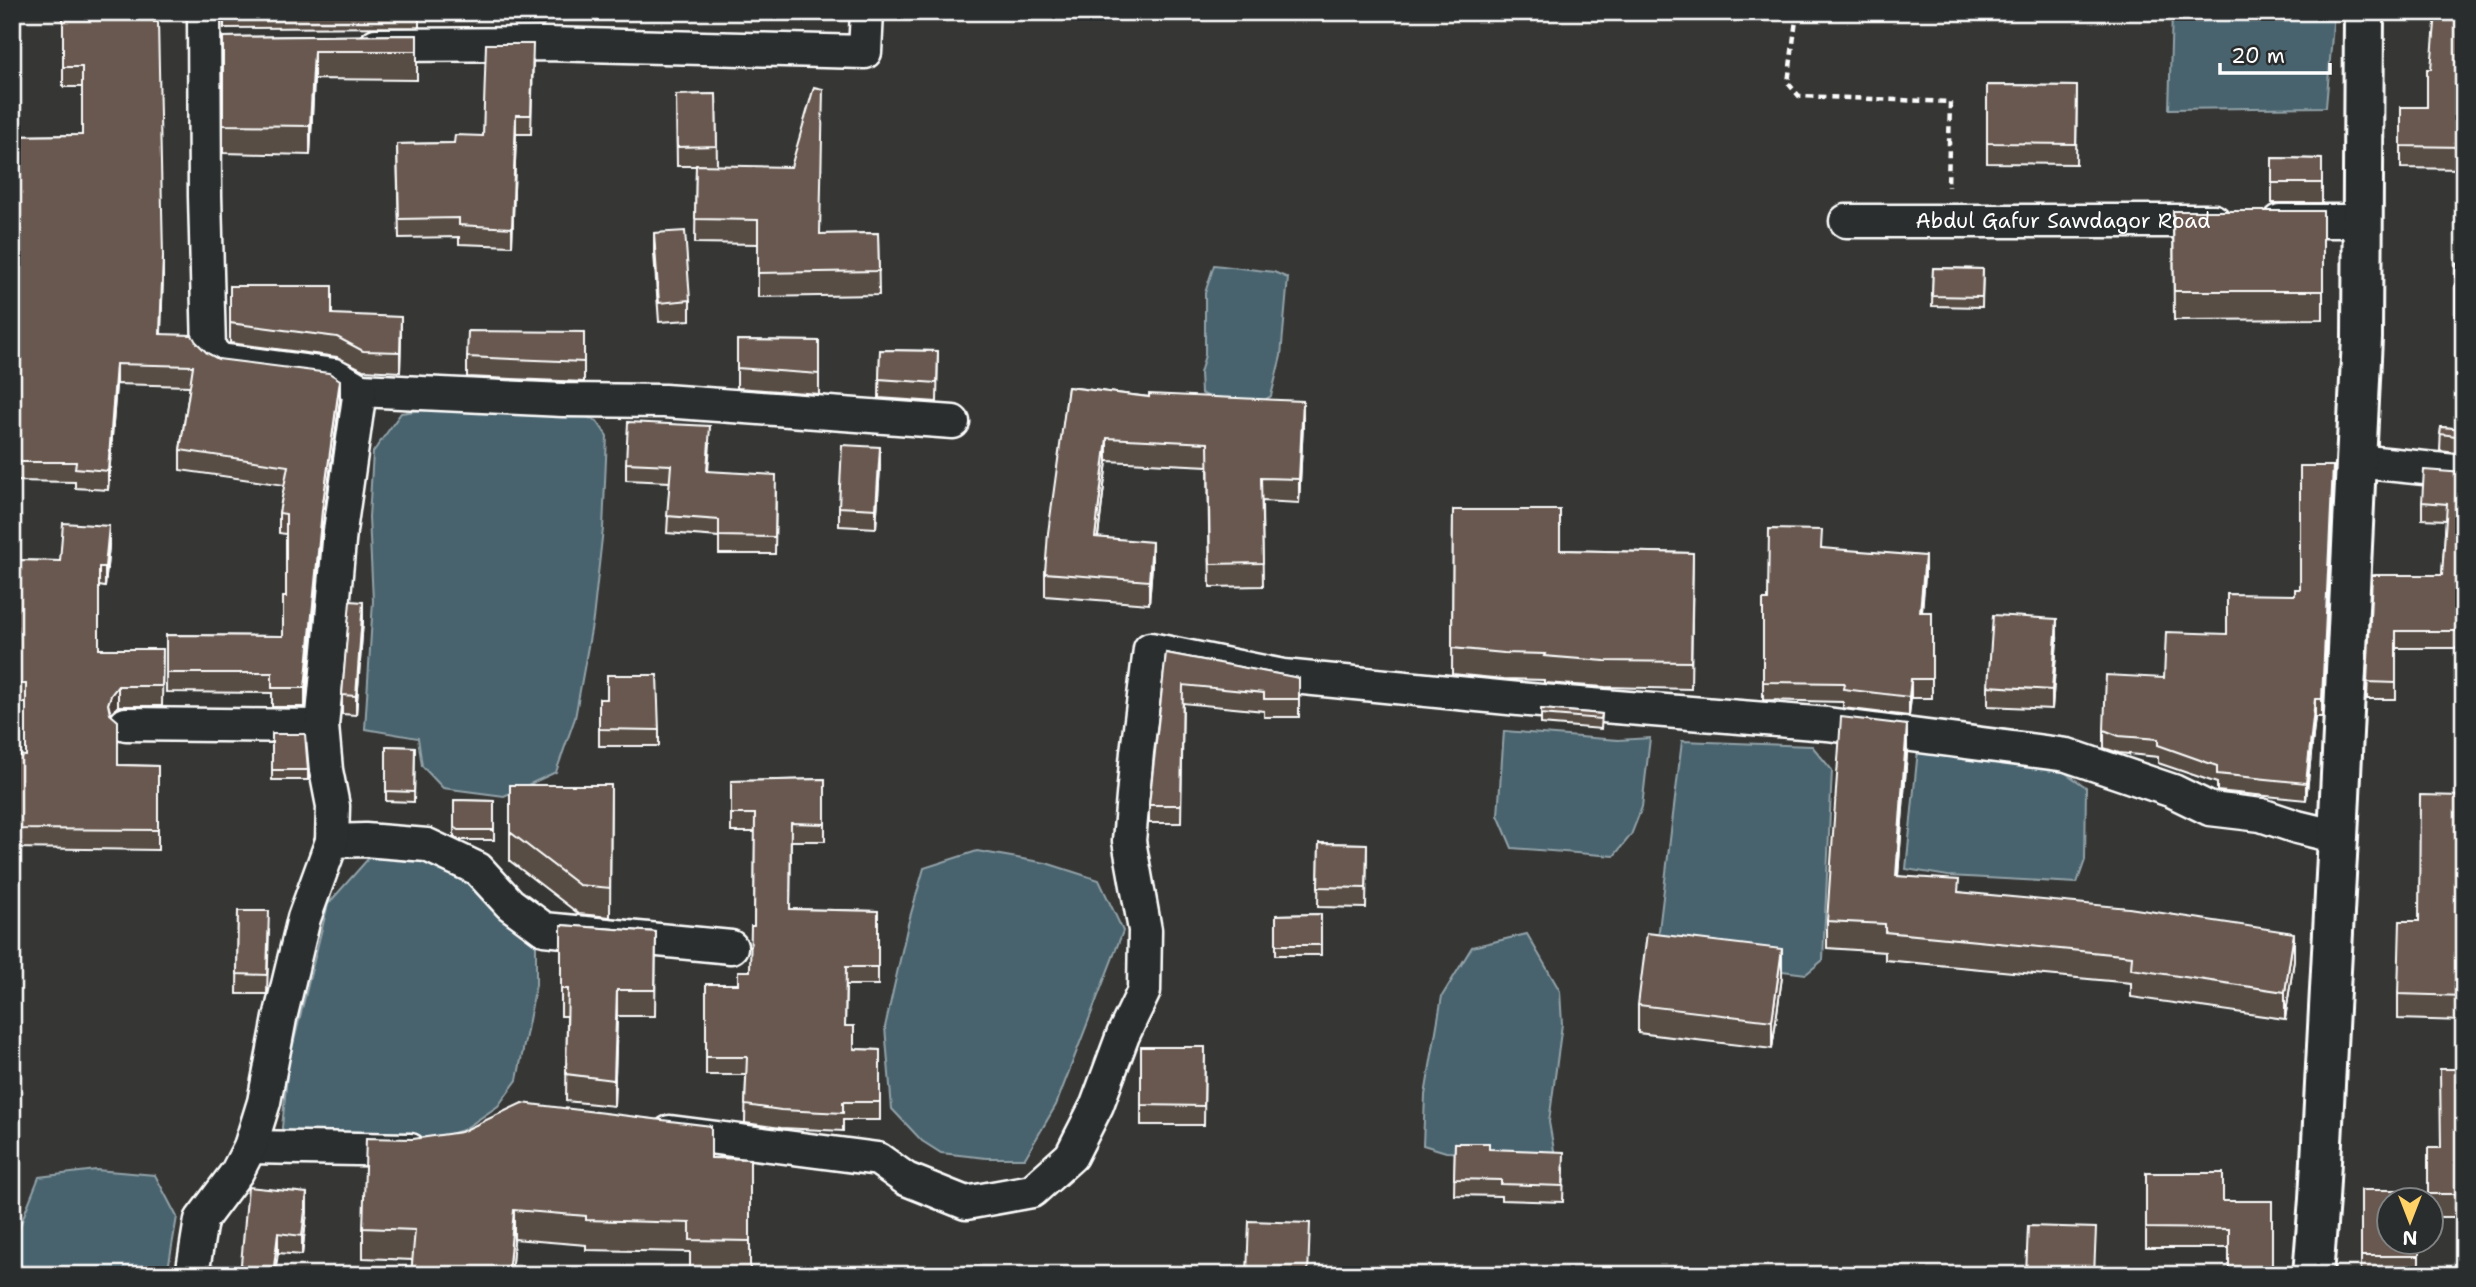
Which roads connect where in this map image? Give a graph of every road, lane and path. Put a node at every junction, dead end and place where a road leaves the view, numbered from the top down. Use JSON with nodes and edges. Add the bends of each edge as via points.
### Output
{"nodes":[{"id":1,"x":204,"y":12,"type":"edge"},
{"id":2,"x":867,"y":12,"type":"edge"},
{"id":3,"x":1797,"y":12,"type":"edge"},
{"id":4,"x":2364,"y":12,"type":"edge"},
{"id":5,"x":342,"y":45,"type":"edge"},
{"id":6,"x":2362,"y":220,"type":"junction"},
{"id":7,"x":1846,"y":221,"type":"dead end"},
{"id":8,"x":1948,"y":221,"type":"junction"},
{"id":9,"x":359,"y":390,"type":"junction"},
{"id":10,"x":953,"y":422,"type":"dead end"},
{"id":11,"x":2356,"y":461,"type":"junction"},
{"id":12,"x":2464,"y":472,"type":"edge"},
{"id":13,"x":126,"y":724,"type":"dead end"},
{"id":14,"x":322,"y":726,"type":"junction"},
{"id":15,"x":2338,"y":836,"type":"junction"},
{"id":16,"x":332,"y":841,"type":"junction"},
{"id":17,"x":731,"y":947,"type":"dead end"},
{"id":18,"x":638,"y":1127,"type":"edge"},
{"id":19,"x":250,"y":1147,"type":"junction"},
{"id":20,"x":436,"y":1147,"type":"edge"},
{"id":21,"x":192,"y":1275,"type":"edge"},
{"id":22,"x":2312,"y":1275,"type":"edge"}],
"edges":[{"from":1,"to":9,"type":"street","via":[[217,47],[209,349],[220,359],[335,375]]},
{"from":2,"to":5,"type":"street","via":[[865,52],[545,44]]},
{"from":3,"to":8,"type":"path","via":[[1788,83],[1799,96],[1950,102]]},
{"from":4,"to":6,"type":"street"},
{"from":6,"to":8,"type":"street","name":"Abdul Gafur Sawdagor Road"},
{"from":6,"to":11,"type":"street"},
{"from":7,"to":8,"type":"street","name":"Abdul Gafur Sawdagor Road"},
{"from":9,"to":10,"type":"street","via":[[664,401]]},
{"from":9,"to":14,"type":"street"},
{"from":11,"to":12,"type":"street"},
{"from":11,"to":15,"type":"street"},
{"from":13,"to":14,"type":"street"},
{"from":14,"to":16,"type":"street","via":[[333,806]]},
{"from":15,"to":18,"type":"street","via":[[2261,815],[2210,809],[2173,791],[2067,755],[1827,724],[1283,676],[1150,649],[1129,841],[1145,930],[1144,991],[1097,1105],[1070,1156],[1032,1191],[966,1203],[906,1179],[878,1160]]},
{"from":15,"to":22,"type":"street"},
{"from":16,"to":17,"type":"street","via":[[427,845],[478,869],[510,904],[544,929]]},
{"from":16,"to":19,"type":"street","via":[[304,918]]},
{"from":19,"to":20,"type":"street"},
{"from":19,"to":21,"type":"street","via":[[201,1220]]}]}
